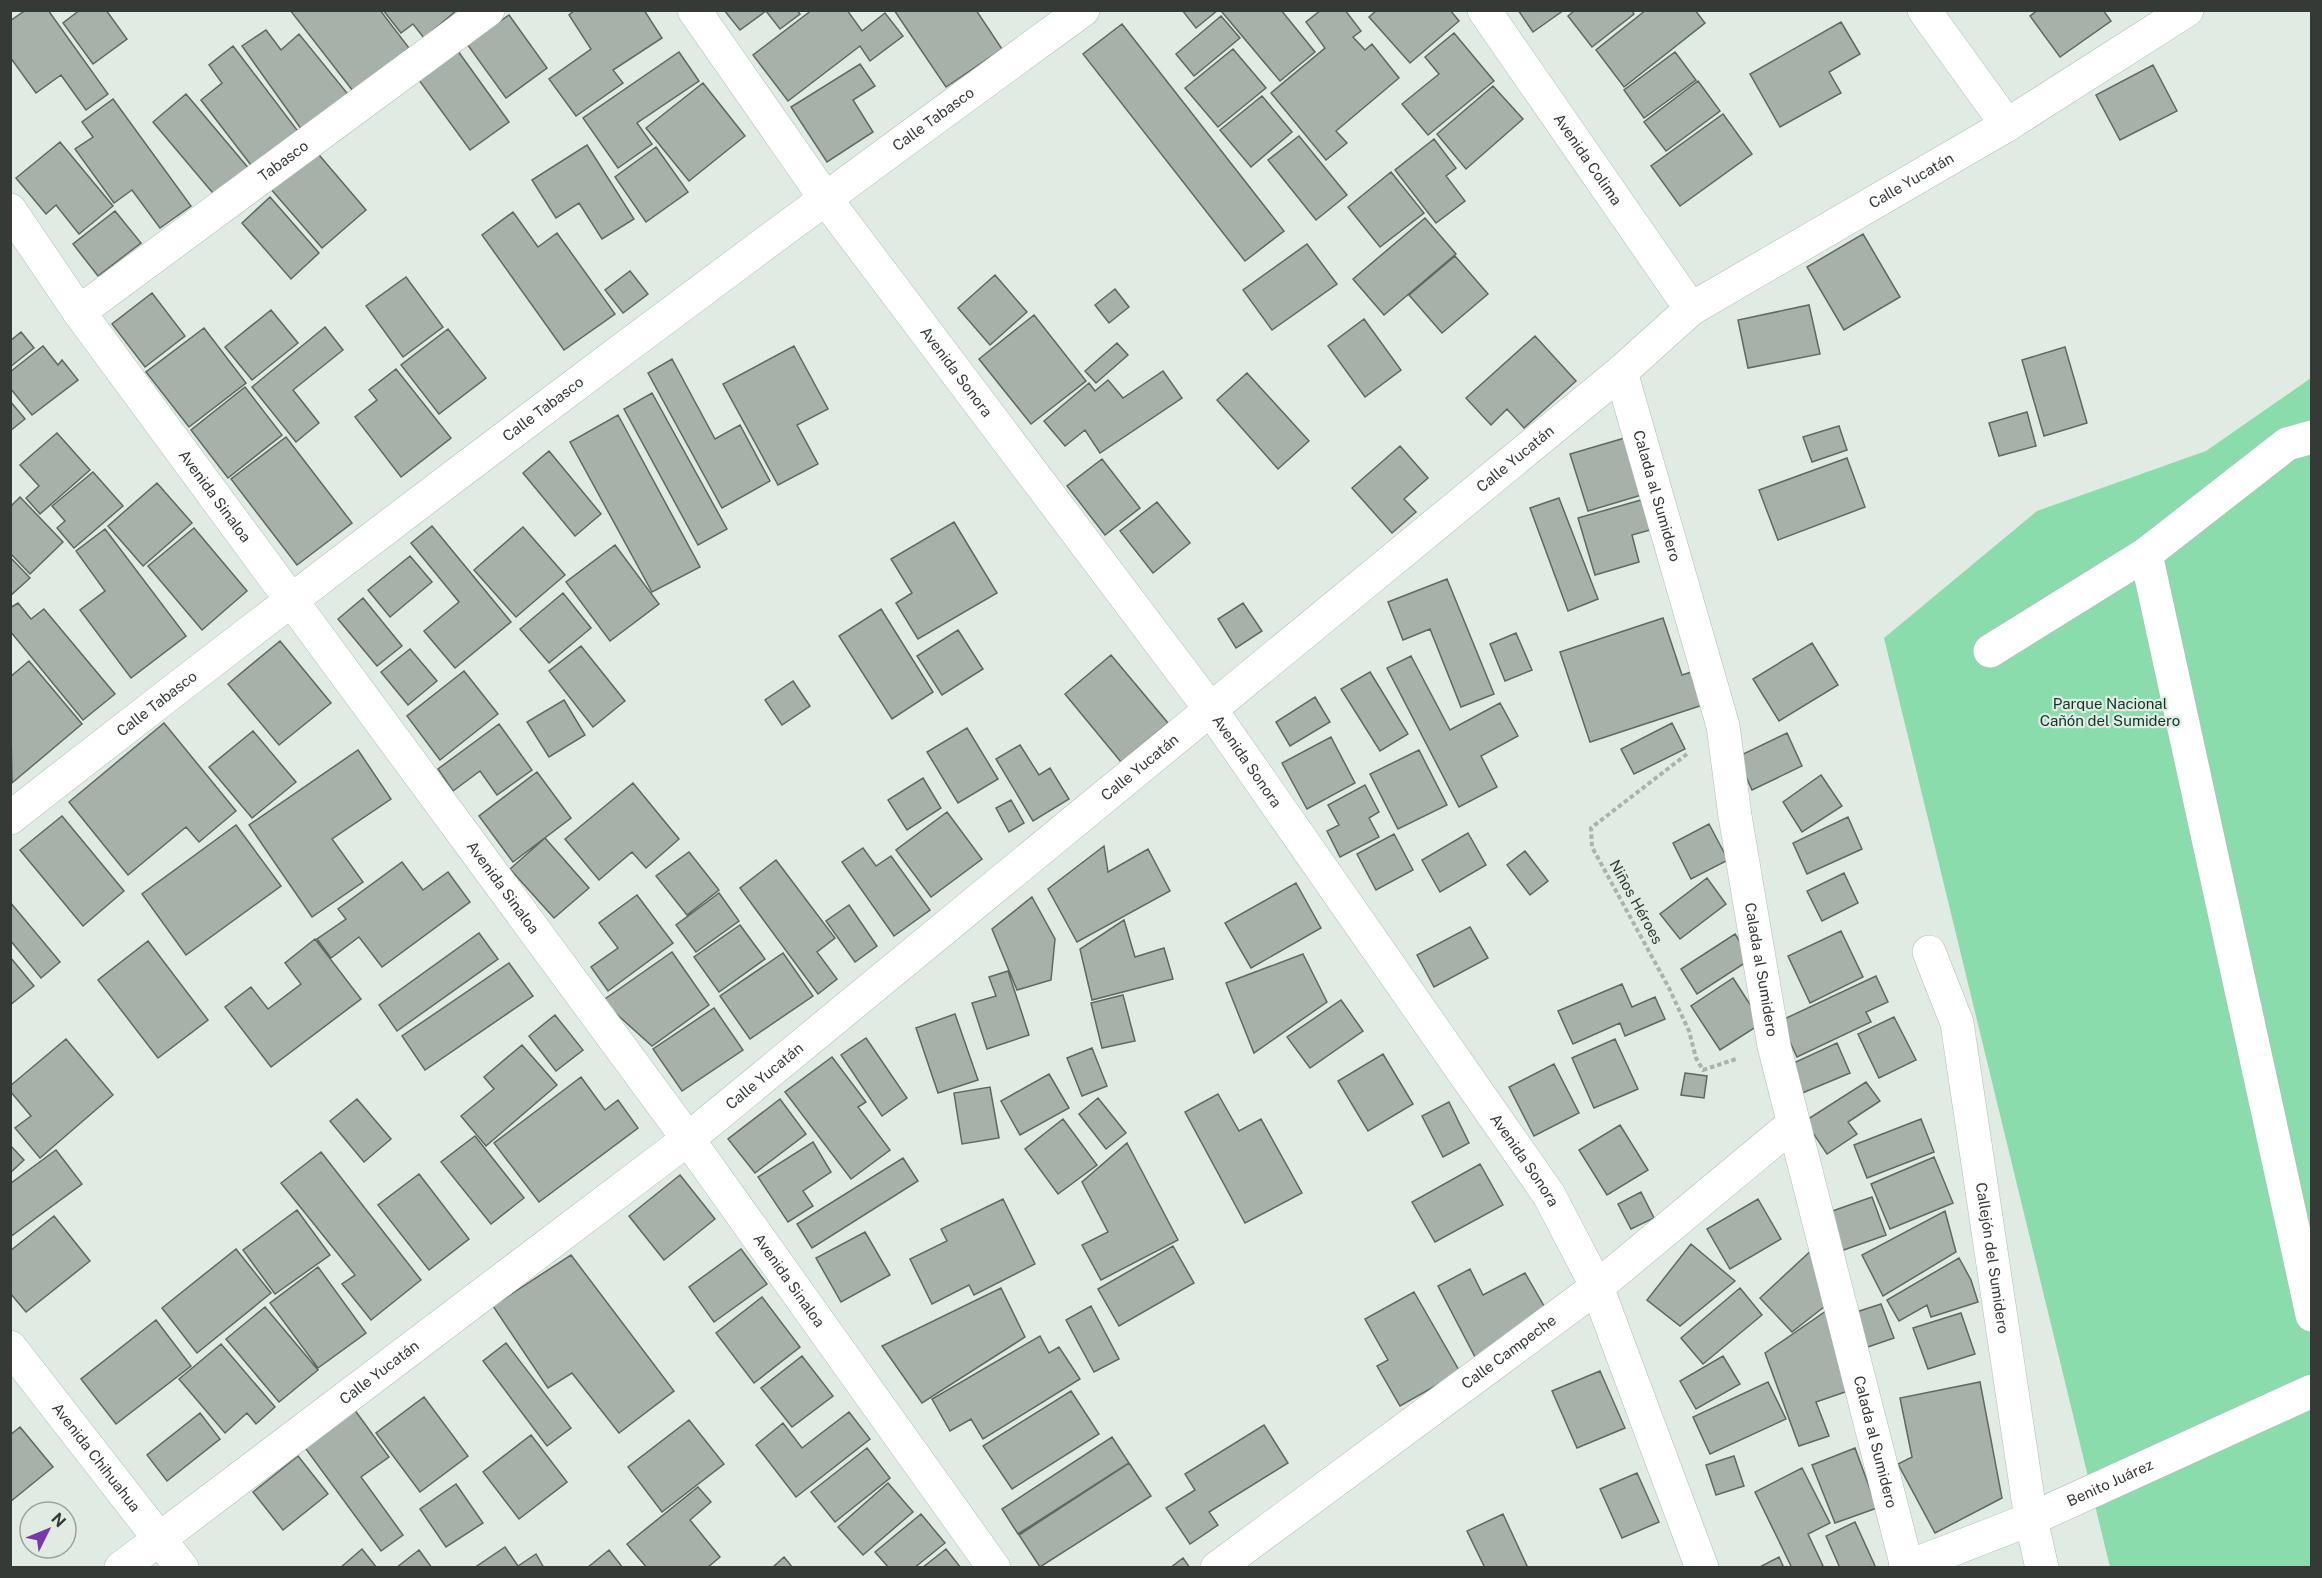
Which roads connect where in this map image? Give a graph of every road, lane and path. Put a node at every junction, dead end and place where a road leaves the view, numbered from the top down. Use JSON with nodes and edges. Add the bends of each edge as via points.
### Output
{"nodes":[{"id":1,"x":488,"y":10,"type":"edge"},
{"id":2,"x":694,"y":10,"type":"edge"},
{"id":3,"x":1083,"y":10,"type":"edge"},
{"id":4,"x":1484,"y":10,"type":"edge"},
{"id":5,"x":1924,"y":10,"type":"edge"},
{"id":6,"x":2187,"y":10,"type":"edge"},
{"id":7,"x":2007,"y":125,"type":"junction"},
{"id":8,"x":825,"y":198,"type":"junction"},
{"id":9,"x":10,"y":210,"type":"edge"},
{"id":10,"x":1691,"y":309,"type":"junction"},
{"id":11,"x":79,"y":312,"type":"junction"},
{"id":12,"x":1621,"y":372,"type":"junction"},
{"id":13,"x":2312,"y":437,"type":"edge"},
{"id":14,"x":2146,"y":554,"type":"junction"},
{"id":15,"x":291,"y":598,"type":"junction"},
{"id":16,"x":1990,"y":651,"type":"dead end"},
{"id":17,"x":1211,"y":710,"type":"junction"},
{"id":18,"x":1723,"y":726,"type":"junction"},
{"id":19,"x":10,"y":818,"type":"edge"},
{"id":20,"x":1929,"y":952,"type":"dead end"},
{"id":21,"x":1774,"y":1046,"type":"junction"},
{"id":22,"x":1792,"y":1125,"type":"junction"},
{"id":23,"x":688,"y":1139,"type":"junction"},
{"id":24,"x":1597,"y":1287,"type":"junction"},
{"id":25,"x":2312,"y":1315,"type":"edge"},
{"id":26,"x":10,"y":1347,"type":"edge"},
{"id":27,"x":2312,"y":1391,"type":"edge"},
{"id":28,"x":2031,"y":1519,"type":"junction"},
{"id":29,"x":160,"y":1538,"type":"junction"},
{"id":30,"x":1906,"y":1567,"type":"edge"},
{"id":31,"x":121,"y":1568,"type":"edge"},
{"id":32,"x":182,"y":1568,"type":"edge"},
{"id":33,"x":994,"y":1568,"type":"edge"},
{"id":34,"x":1217,"y":1568,"type":"edge"},
{"id":35,"x":1702,"y":1568,"type":"edge"},
{"id":36,"x":2042,"y":1568,"type":"edge"}],
"edges":[{"from":1,"to":11,"type":"street","name":"Tabasco"},
{"from":2,"to":8,"type":"street","name":"Avenida Sonora"},
{"from":3,"to":8,"type":"street","name":"Calle Tabasco"},
{"from":4,"to":10,"type":"street","name":"Avenida Colima"},
{"from":5,"to":7,"type":"street"},
{"from":6,"to":7,"type":"street","name":"Calle Yucatán"},
{"from":7,"to":10,"type":"street","name":"Calle Yucatán"},
{"from":8,"to":15,"type":"street","name":"Calle Tabasco"},
{"from":8,"to":17,"type":"street","name":"Avenida Sonora"},
{"from":9,"to":11,"type":"street","name":"Avenida Sinaloa"},
{"from":10,"to":12,"type":"street","name":"Calle Yucatán"},
{"from":11,"to":15,"type":"street","name":"Avenida Sinaloa"},
{"from":12,"to":17,"type":"street","name":"Calle Yucatán"},
{"from":12,"to":18,"type":"street","name":"Calada al Sumidero"},
{"from":13,"to":14,"type":"street","via":[[2287,444]]},
{"from":14,"to":16,"type":"street"},
{"from":14,"to":25,"type":"street"},
{"from":15,"to":19,"type":"street","name":"Calle Tabasco"},
{"from":15,"to":23,"type":"street","name":"Avenida Sinaloa"},
{"from":17,"to":23,"type":"street","name":"Calle Yucatán"},
{"from":17,"to":24,"type":"street","name":"Avenida Sonora","via":[[1549,1195]]},
{"from":18,"to":21,"type":"street","name":"Calada al Sumidero"},
{"from":18,"to":21,"type":"path","name":"Niños Héroes","via":[[1591,828],[1592,847],[1669,988],[1703,1070]]},
{"from":20,"to":28,"type":"street","name":"Callejón del Sumidero","via":[[1957,1023]]},
{"from":21,"to":22,"type":"street","name":"Calada al Sumidero"},
{"from":22,"to":24,"type":"street","name":"Calle Campeche"},
{"from":22,"to":30,"type":"street","name":"Calada al Sumidero"},
{"from":23,"to":29,"type":"street","name":"Calle Yucatán"},
{"from":23,"to":33,"type":"street","name":"Avenida Sinaloa"},
{"from":24,"to":34,"type":"street","name":"Calle Campeche"},
{"from":24,"to":35,"type":"street","name":"Avenida Sonora"},
{"from":26,"to":29,"type":"street","name":"Avenida Chihuahua"},
{"from":27,"to":28,"type":"street","name":"Benito Juárez"},
{"from":28,"to":30,"type":"street","name":"Benito Juárez"},
{"from":28,"to":36,"type":"street","name":"Callejón del Sumidero"},
{"from":29,"to":31,"type":"street","name":"Calle Yucatán"},
{"from":29,"to":32,"type":"street","name":"Avenida Chihuahua"}]}
